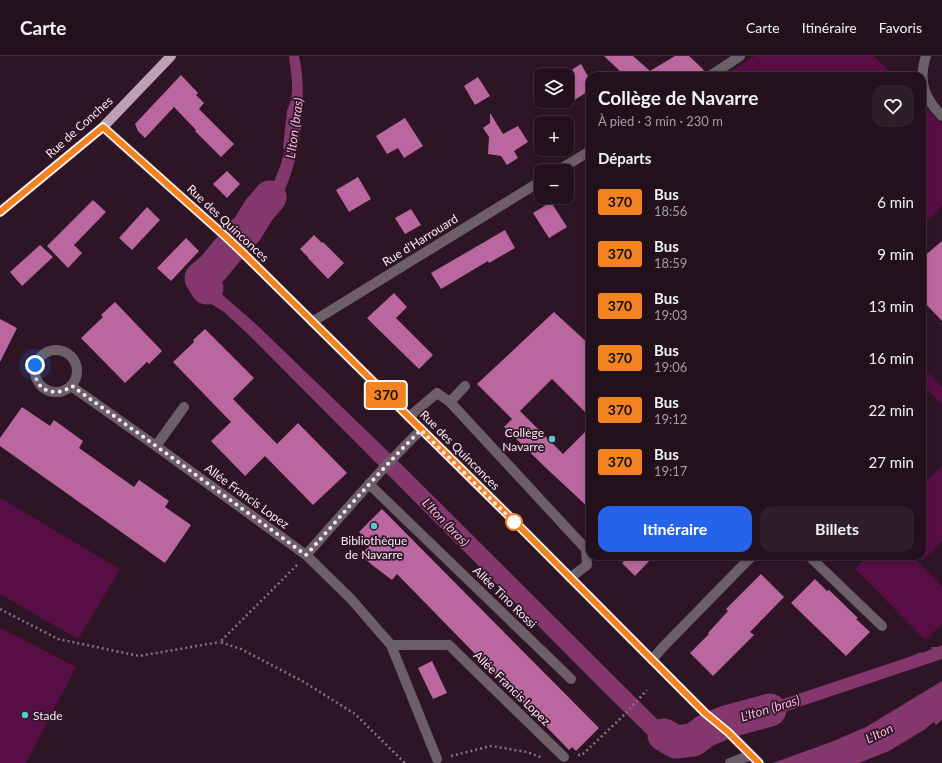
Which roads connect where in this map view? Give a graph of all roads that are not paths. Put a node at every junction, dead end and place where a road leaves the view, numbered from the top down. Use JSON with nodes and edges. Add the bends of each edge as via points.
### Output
{"nodes":[{"id":1,"x":171,"y":56,"type":"edge"},
{"id":2,"x":740,"y":56,"type":"edge"},
{"id":3,"x":926,"y":56,"type":"edge"},
{"id":4,"x":716,"y":72,"type":"edge"},
{"id":5,"x":922,"y":72,"type":"edge"},
{"id":6,"x":926,"y":95,"type":"edge"},
{"id":7,"x":942,"y":116,"type":"edge"},
{"id":8,"x":103,"y":127,"type":"junction"},
{"id":9,"x":586,"y":153,"type":"edge"},
{"id":10,"x":569,"y":164,"type":"edge"},
{"id":11,"x":534,"y":185,"type":"edge"},
{"id":12,"x":0,"y":212,"type":"edge"},
{"id":13,"x":312,"y":322,"type":"junction"},
{"id":14,"x":72,"y":386,"type":"junction"},
{"id":15,"x":465,"y":386,"type":"dead end"},
{"id":16,"x":450,"y":402,"type":"junction"},
{"id":17,"x":184,"y":407,"type":"dead end"},
{"id":18,"x":409,"y":417,"type":"junction"},
{"id":19,"x":421,"y":430,"type":"junction"},
{"id":20,"x":156,"y":446,"type":"junction"},
{"id":21,"x":369,"y":484,"type":"junction"},
{"id":22,"x":586,"y":549,"type":"edge"},
{"id":23,"x":306,"y":555,"type":"junction"},
{"id":24,"x":587,"y":560,"type":"edge"},
{"id":25,"x":748,"y":560,"type":"edge"},
{"id":26,"x":813,"y":560,"type":"edge"},
{"id":27,"x":570,"y":578,"type":"junction"},
{"id":28,"x":882,"y":626,"type":"dead end"},
{"id":29,"x":391,"y":645,"type":"junction"},
{"id":30,"x":652,"y":660,"type":"junction"},
{"id":31,"x":571,"y":679,"type":"dead end"},
{"id":32,"x":751,"y":755,"type":"junction"},
{"id":33,"x":564,"y":756,"type":"road end"},
{"id":34,"x":437,"y":759,"type":"road end"},
{"id":35,"x":730,"y":763,"type":"edge"},
{"id":36,"x":759,"y":763,"type":"edge"}],
"edges":[{"from":1,"to":8,"type":"main road","name":"Rue de Conches"},
{"from":2,"to":4,"type":"street"},
{"from":3,"to":5,"type":"street"},
{"from":6,"to":7,"type":"street"},
{"from":8,"to":12,"type":"main road","name":"Rue de Conches"},
{"from":8,"to":13,"type":"street","name":"Rue des Quinconces","via":[[225,236]]},
{"from":9,"to":10,"type":"street"},
{"from":11,"to":13,"type":"street","name":"Rue d'Harrouard"},
{"from":13,"to":18,"type":"street","name":"Rue des Quinconces"},
{"from":14,"to":14,"type":"street","via":[[76,380],[77,366],[70,354],[57,349],[43,353],[38,358],[34,372],[40,385],[52,392],[66,390]]},
{"from":14,"to":20,"type":"street","name":"Allée Francis Lopez"},
{"from":15,"to":16,"type":"street"},
{"from":16,"to":18,"type":"street","via":[[437,393]]},
{"from":16,"to":22,"type":"street"},
{"from":17,"to":20,"type":"street"},
{"from":18,"to":19,"type":"street","name":"Rue des Quinconces"},
{"from":19,"to":21,"type":"street"},
{"from":19,"to":27,"type":"street","name":"Rue des Quinconces"},
{"from":20,"to":23,"type":"street","name":"Allée Francis Lopez"},
{"from":21,"to":23,"type":"street"},
{"from":21,"to":31,"type":"street","name":"Allée Tino Rossi"},
{"from":23,"to":29,"type":"street","name":"Allée Francis Lopez","via":[[351,599]]},
{"from":24,"to":27,"type":"street","via":[[587,565]]},
{"from":25,"to":30,"type":"street"},
{"from":26,"to":28,"type":"street"},
{"from":27,"to":30,"type":"street","name":"Rue des Quinconces"},
{"from":29,"to":33,"type":"street","name":"Allée Francis Lopez","via":[[449,645]]},
{"from":29,"to":34,"type":"street","name":"Allée Francis Lopez"},
{"from":30,"to":32,"type":"street","name":"Rue des Quinconces"},
{"from":32,"to":35,"type":"street"},
{"from":32,"to":36,"type":"street","name":"Rue des Quinconces"}]}
